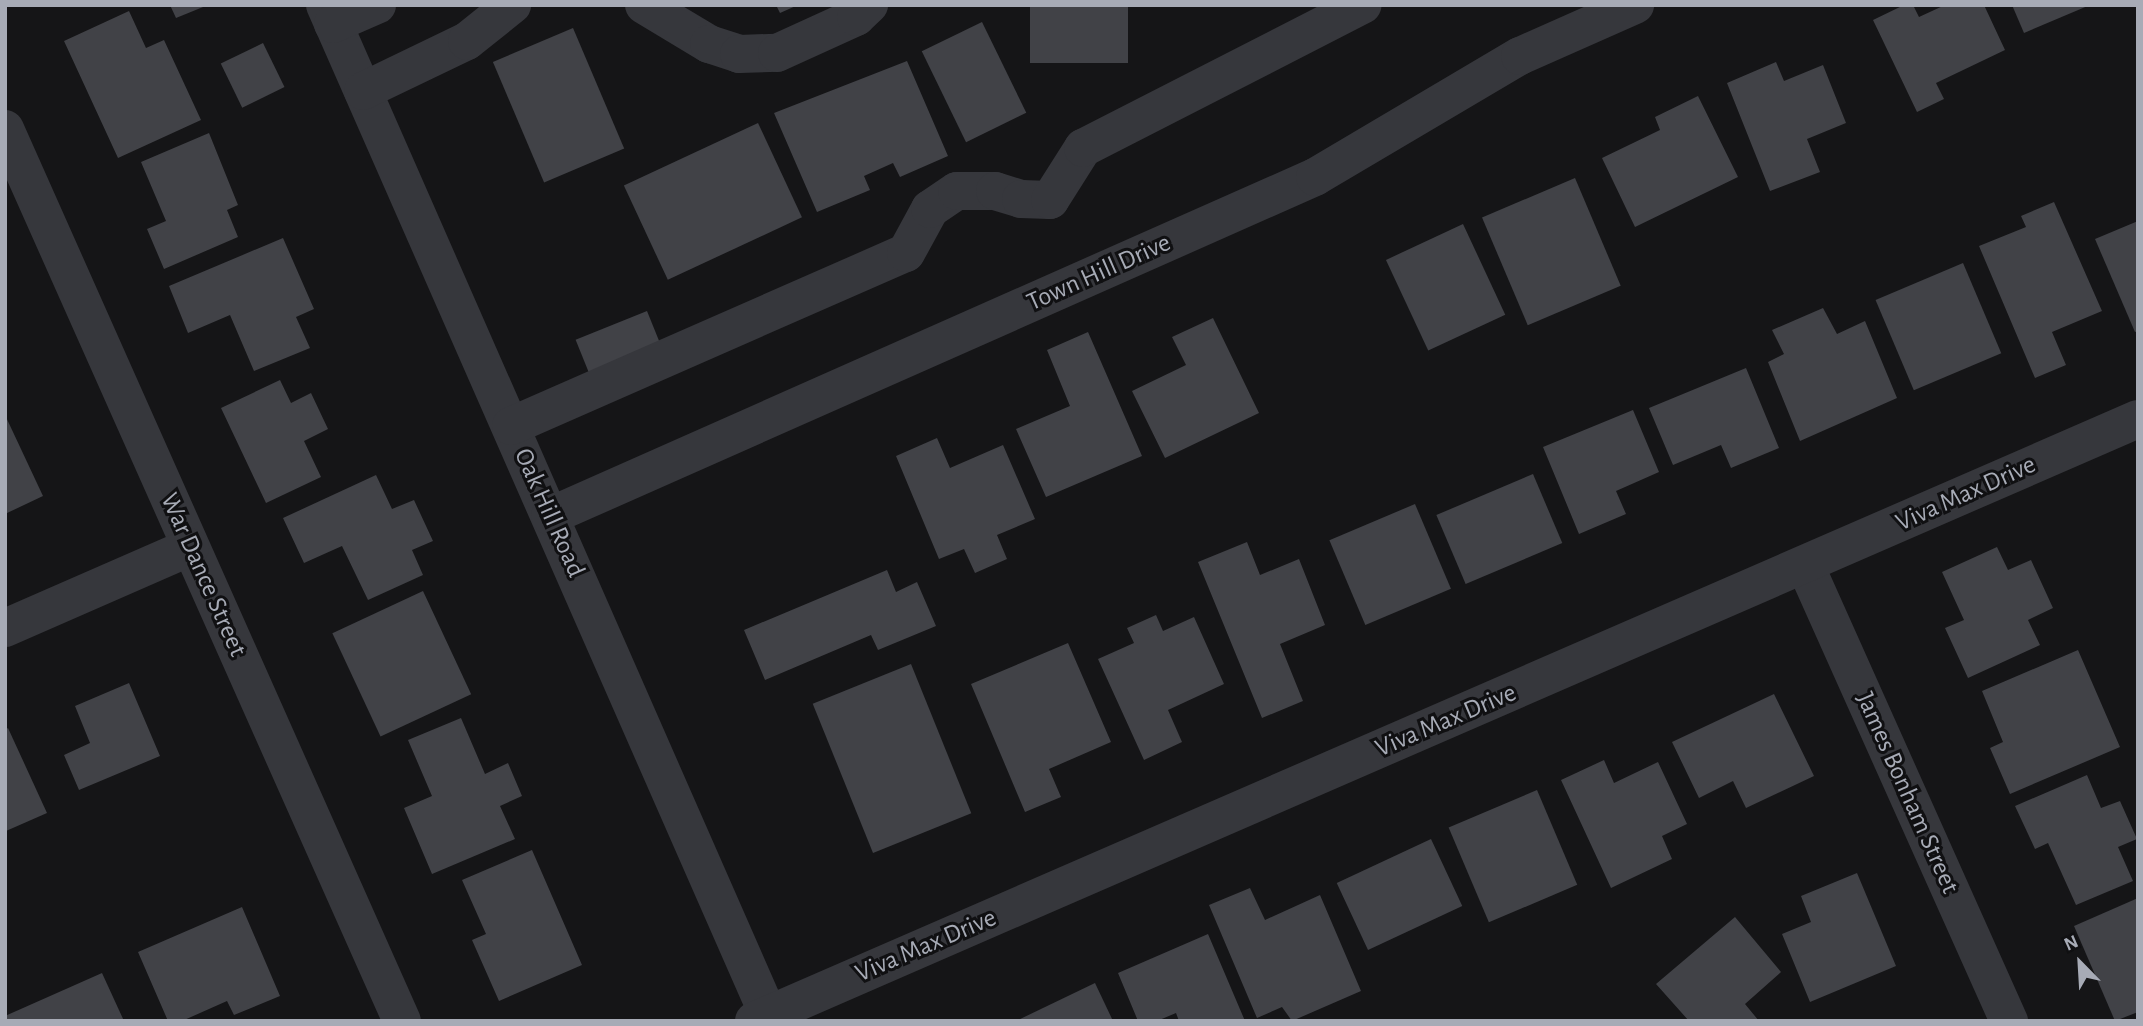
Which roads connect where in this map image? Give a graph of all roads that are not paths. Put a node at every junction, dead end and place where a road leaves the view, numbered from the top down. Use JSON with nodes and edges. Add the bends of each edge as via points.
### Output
{"nodes":[{"id":1,"x":377,"y":5,"type":"edge"},
{"id":2,"x":512,"y":5,"type":"edge"},
{"id":3,"x":644,"y":5,"type":"edge"},
{"id":4,"x":869,"y":5,"type":"edge"},
{"id":5,"x":1362,"y":5,"type":"edge"},
{"id":6,"x":1635,"y":5,"type":"edge"},
{"id":7,"x":329,"y":15,"type":"edge"},
{"id":8,"x":685,"y":19,"type":"edge"},
{"id":9,"x":363,"y":91,"type":"junction"},
{"id":10,"x":5,"y":129,"type":"edge"},
{"id":11,"x":2138,"y":419,"type":"edge"},
{"id":12,"x":511,"y":426,"type":"junction"},
{"id":13,"x":550,"y":516,"type":"junction"},
{"id":14,"x":190,"y":547,"type":"junction"},
{"id":15,"x":1805,"y":565,"type":"junction"},
{"id":16,"x":5,"y":628,"type":"edge"},
{"id":17,"x":764,"y":1019,"type":"edge"},
{"id":18,"x":402,"y":1021,"type":"edge"},
{"id":19,"x":2009,"y":1021,"type":"edge"}],
"edges":[{"from":1,"to":7,"type":"street"},
{"from":2,"to":9,"type":"street","via":[[467,41]]},
{"from":3,"to":8,"type":"street"},
{"from":4,"to":8,"type":"street","via":[[856,17],[777,53],[739,54]]},
{"from":5,"to":12,"type":"street","via":[[1083,148],[1050,200],[1021,200],[995,191],[957,191],[930,209],[906,253]]},
{"from":6,"to":13,"type":"street","name":"Town Hill Drive","via":[[1520,56],[1315,177]]},
{"from":7,"to":9,"type":"street","name":"Oak Hill Road"},
{"from":9,"to":12,"type":"street","name":"Oak Hill Road"},
{"from":10,"to":14,"type":"street","name":"War Dance Street"},
{"from":11,"to":15,"type":"street","name":"Viva Max Drive"},
{"from":12,"to":13,"type":"street","name":"Oak Hill Road"},
{"from":13,"to":17,"type":"street","name":"Oak Hill Road"},
{"from":14,"to":16,"type":"street"},
{"from":14,"to":18,"type":"street","name":"War Dance Street"},
{"from":15,"to":17,"type":"street","name":"Viva Max Drive"},
{"from":15,"to":19,"type":"street","name":"James Bonham Street"}]}
